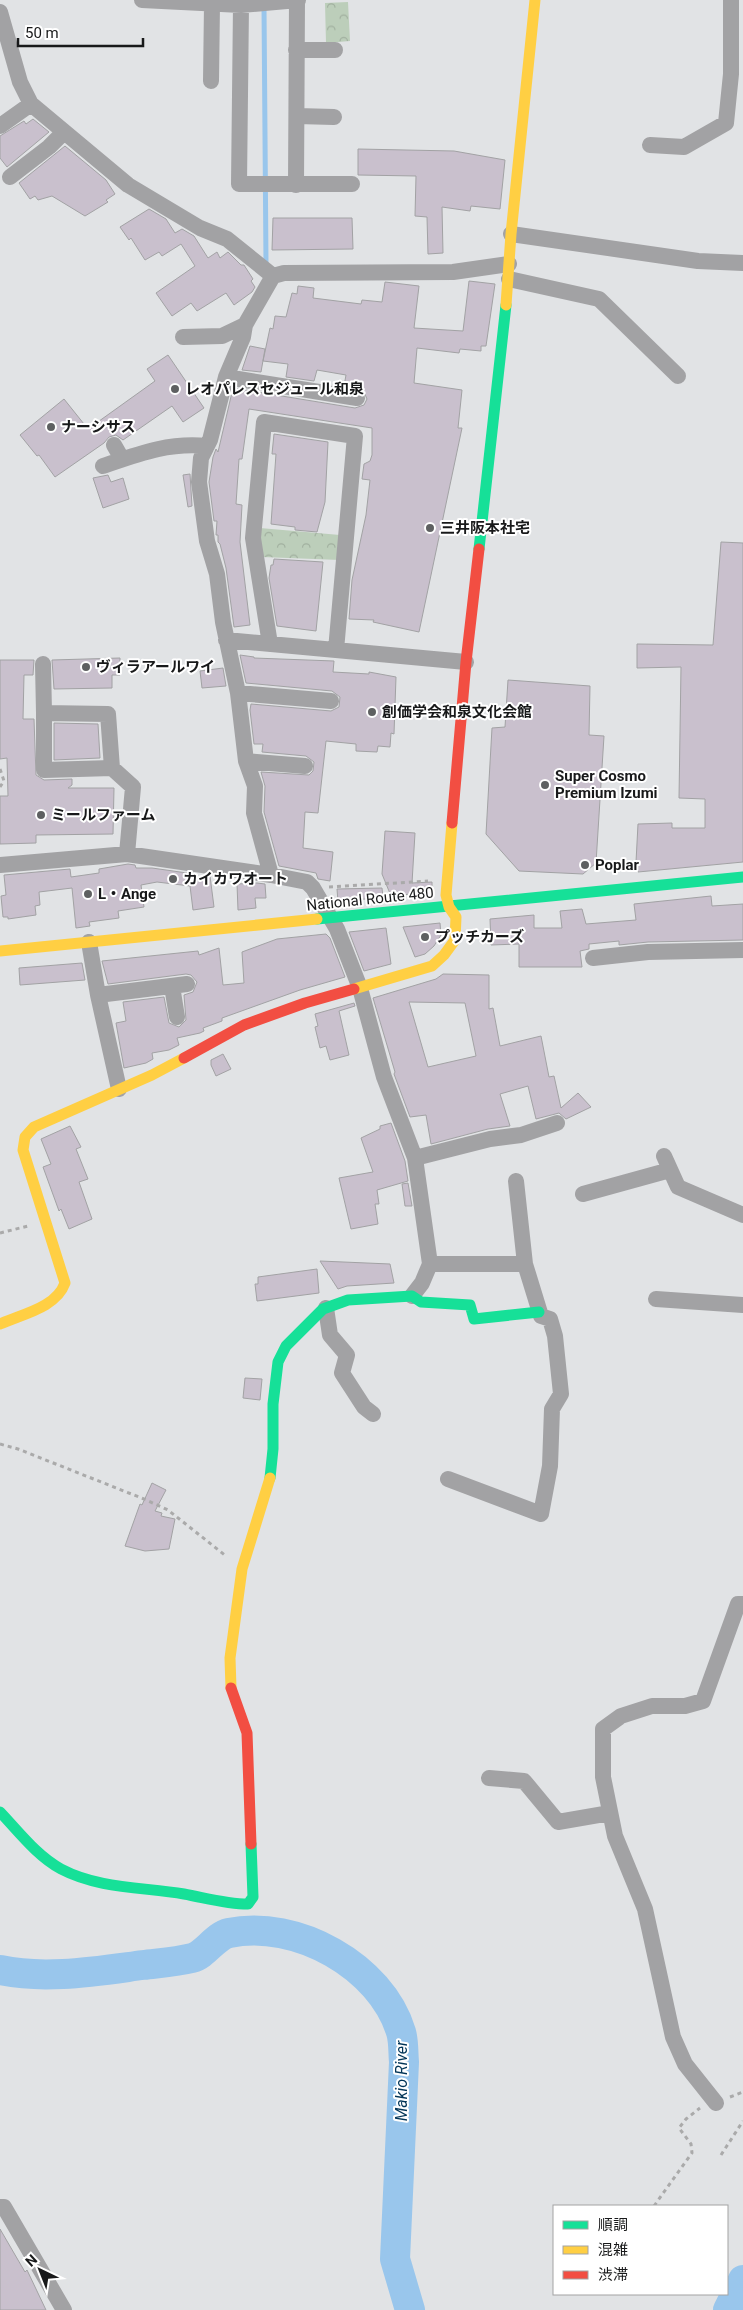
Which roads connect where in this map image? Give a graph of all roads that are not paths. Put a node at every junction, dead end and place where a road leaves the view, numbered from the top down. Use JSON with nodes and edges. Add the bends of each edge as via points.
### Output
{"nodes":[{"id":1,"x":142,"y":0,"type":"edge"},
{"id":2,"x":298,"y":0,"type":"edge"},
{"id":3,"x":535,"y":0,"type":"edge"},
{"id":4,"x":731,"y":0,"type":"edge"},
{"id":5,"x":185,"y":2,"type":"edge"},
{"id":6,"x":212,"y":4,"type":"junction"},
{"id":7,"x":241,"y":5,"type":"junction"},
{"id":8,"x":0,"y":12,"type":"edge"},
{"id":9,"x":296,"y":50,"type":"junction"},
{"id":10,"x":335,"y":50,"type":"dead end"},
{"id":11,"x":4,"y":51,"type":"edge"},
{"id":12,"x":211,"y":80,"type":"dead end"},
{"id":13,"x":736,"y":98,"type":"edge"},
{"id":14,"x":31,"y":104,"type":"junction"},
{"id":15,"x":297,"y":116,"type":"junction"},
{"id":16,"x":334,"y":117,"type":"dead end"},
{"id":17,"x":0,"y":126,"type":"edge"},
{"id":18,"x":64,"y":132,"type":"junction"},
{"id":19,"x":650,"y":145,"type":"dead end"},
{"id":20,"x":10,"y":177,"type":"dead end"},
{"id":21,"x":352,"y":184,"type":"dead end"},
{"id":22,"x":296,"y":185,"type":"junction"},
{"id":23,"x":511,"y":234,"type":"junction"},
{"id":24,"x":743,"y":263,"type":"edge"},
{"id":25,"x":509,"y":271,"type":"junction"},
{"id":26,"x":273,"y":276,"type":"junction"},
{"id":27,"x":245,"y":325,"type":"junction"},
{"id":28,"x":183,"y":337,"type":"dead end"},
{"id":29,"x":678,"y":376,"type":"dead end"},
{"id":30,"x":226,"y":377,"type":"junction"},
{"id":31,"x":357,"y":398,"type":"dead end"},
{"id":32,"x":114,"y":445,"type":"dead end"},
{"id":33,"x":207,"y":446,"type":"junction"},
{"id":34,"x":122,"y":459,"type":"junction"},
{"id":35,"x":103,"y":466,"type":"dead end"},
{"id":36,"x":226,"y":640,"type":"junction"},
{"id":37,"x":270,"y":644,"type":"junction"},
{"id":38,"x":336,"y":650,"type":"junction"},
{"id":39,"x":466,"y":662,"type":"junction"},
{"id":40,"x":43,"y":664,"type":"dead end"},
{"id":41,"x":238,"y":693,"type":"junction"},
{"id":42,"x":331,"y":701,"type":"dead end"},
{"id":43,"x":44,"y":713,"type":"junction"},
{"id":44,"x":246,"y":761,"type":"junction"},
{"id":45,"x":305,"y":766,"type":"dead end"},
{"id":46,"x":112,"y":768,"type":"junction"},
{"id":47,"x":128,"y":854,"type":"junction"},
{"id":48,"x":0,"y":865,"type":"edge"},
{"id":49,"x":271,"y":875,"type":"junction"},
{"id":50,"x":743,"y":877,"type":"edge"},
{"id":51,"x":449,"y":907,"type":"junction"},
{"id":52,"x":330,"y":918,"type":"junction"},
{"id":53,"x":89,"y":942,"type":"junction"},
{"id":54,"x":743,"y":950,"type":"edge"},
{"id":55,"x":0,"y":951,"type":"edge"},
{"id":56,"x":593,"y":958,"type":"dead end"},
{"id":57,"x":360,"y":988,"type":"junction"},
{"id":58,"x":98,"y":995,"type":"junction"},
{"id":59,"x":177,"y":1017,"type":"dead end"},
{"id":60,"x":119,"y":1089,"type":"junction"},
{"id":61,"x":558,"y":1123,"type":"dead end"},
{"id":62,"x":415,"y":1158,"type":"junction"},
{"id":63,"x":516,"y":1181,"type":"dead end"},
{"id":64,"x":583,"y":1194,"type":"dead end"},
{"id":65,"x":743,"y":1215,"type":"edge"},
{"id":66,"x":430,"y":1264,"type":"junction"},
{"id":67,"x":525,"y":1264,"type":"junction"},
{"id":68,"x":412,"y":1296,"type":"junction"},
{"id":69,"x":656,"y":1299,"type":"dead end"},
{"id":70,"x":743,"y":1306,"type":"edge"},
{"id":71,"x":326,"y":1308,"type":"junction"},
{"id":72,"x":539,"y":1312,"type":"junction"},
{"id":73,"x":0,"y":1324,"type":"edge"},
{"id":74,"x":373,"y":1414,"type":"dead end"},
{"id":75,"x":448,"y":1479,"type":"dead end"},
{"id":76,"x":743,"y":1604,"type":"edge"},
{"id":77,"x":489,"y":1778,"type":"dead end"},
{"id":78,"x":0,"y":1812,"type":"edge"},
{"id":79,"x":610,"y":1813,"type":"junction"},
{"id":80,"x":716,"y":2103,"type":"road end"},
{"id":81,"x":0,"y":2207,"type":"edge"},
{"id":82,"x":64,"y":2310,"type":"edge"}],
"edges":[{"from":1,"to":5,"type":"street"},
{"from":2,"to":7,"type":"street"},
{"from":2,"to":9,"type":"street"},
{"from":3,"to":23,"type":"main road"},
{"from":4,"to":13,"type":"street","via":[[731,74]]},
{"from":5,"to":6,"type":"street"},
{"from":6,"to":7,"type":"street"},
{"from":6,"to":12,"type":"street"},
{"from":7,"to":22,"type":"street","via":[[239,184]]},
{"from":8,"to":11,"type":"street"},
{"from":9,"to":10,"type":"street"},
{"from":9,"to":15,"type":"street"},
{"from":11,"to":14,"type":"street"},
{"from":13,"to":19,"type":"street","via":[[726,123],[684,146]]},
{"from":14,"to":17,"type":"street"},
{"from":14,"to":18,"type":"street"},
{"from":15,"to":16,"type":"street"},
{"from":15,"to":22,"type":"street"},
{"from":18,"to":20,"type":"street"},
{"from":18,"to":26,"type":"street","via":[[128,185],[200,228],[227,239]]},
{"from":21,"to":22,"type":"street"},
{"from":23,"to":24,"type":"street","via":[[698,261]]},
{"from":23,"to":25,"type":"main road"},
{"from":25,"to":26,"type":"street","via":[[284,273]]},
{"from":25,"to":29,"type":"street","via":[[599,299]]},
{"from":25,"to":39,"type":"main road"},
{"from":26,"to":27,"type":"street"},
{"from":27,"to":28,"type":"street","via":[[222,336]]},
{"from":27,"to":30,"type":"street"},
{"from":30,"to":31,"type":"street"},
{"from":30,"to":33,"type":"street"},
{"from":32,"to":34,"type":"street"},
{"from":33,"to":34,"type":"street","via":[[164,446]]},
{"from":33,"to":36,"type":"street","via":[[201,458],[199,482],[207,541],[218,574]]},
{"from":34,"to":35,"type":"street"},
{"from":36,"to":37,"type":"street"},
{"from":36,"to":41,"type":"street"},
{"from":37,"to":38,"type":"street"},
{"from":37,"to":38,"type":"street","via":[[253,538],[264,422],[355,436]]},
{"from":38,"to":39,"type":"street"},
{"from":39,"to":51,"type":"main road","via":[[446,895]]},
{"from":40,"to":43,"type":"street"},
{"from":41,"to":42,"type":"street"},
{"from":41,"to":44,"type":"street"},
{"from":43,"to":46,"type":"street","via":[[108,714]]},
{"from":43,"to":46,"type":"street","via":[[44,770]]},
{"from":44,"to":45,"type":"street"},
{"from":44,"to":49,"type":"street","via":[[255,786],[254,813]]},
{"from":46,"to":47,"type":"street","via":[[133,787]]},
{"from":47,"to":48,"type":"street"},
{"from":47,"to":49,"type":"street"},
{"from":49,"to":52,"type":"street","via":[[307,882]]},
{"from":50,"to":51,"type":"main road","name":"National Route 480"},
{"from":51,"to":52,"type":"main road","name":"National Route 480"},
{"from":51,"to":57,"type":"main road","via":[[456,917],[455,940],[432,966]]},
{"from":52,"to":53,"type":"main road","name":"National Route 480"},
{"from":52,"to":57,"type":"street"},
{"from":53,"to":55,"type":"main road","name":"National Route 480"},
{"from":53,"to":58,"type":"street"},
{"from":54,"to":56,"type":"street","via":[[648,952]]},
{"from":57,"to":60,"type":"main road","via":[[244,1025],[152,1075]]},
{"from":57,"to":62,"type":"street","via":[[384,1077]]},
{"from":58,"to":59,"type":"street","via":[[180,985]]},
{"from":58,"to":60,"type":"street"},
{"from":60,"to":73,"type":"main road","via":[[34,1127],[25,1137],[23,1150],[65,1283],[55,1298]]},
{"from":61,"to":62,"type":"street","via":[[521,1135],[490,1139]]},
{"from":62,"to":66,"type":"street"},
{"from":63,"to":67,"type":"street"},
{"from":64,"to":65,"type":"street","via":[[668,1163],[678,1188]]},
{"from":66,"to":67,"type":"street"},
{"from":66,"to":68,"type":"street"},
{"from":67,"to":72,"type":"street"},
{"from":68,"to":71,"type":"main road","via":[[348,1300]]},
{"from":68,"to":72,"type":"main road","via":[[421,1302],[470,1305],[474,1319]]},
{"from":69,"to":70,"type":"street"},
{"from":71,"to":74,"type":"street","via":[[330,1335],[347,1355],[342,1373],[364,1407]]},
{"from":71,"to":78,"type":"main road","via":[[286,1346],[278,1362],[271,1474],[242,1569],[230,1658],[231,1689],[247,1733],[253,1897],[248,1904],[231,1904],[76,1876],[59,1868],[42,1854]]},
{"from":72,"to":75,"type":"street","via":[[540,1316],[550,1319],[555,1336],[561,1394],[552,1409],[550,1466],[541,1514]]},
{"from":76,"to":79,"type":"street","via":[[738,1604],[703,1701],[685,1706],[652,1706],[621,1716],[603,1729],[603,1777]]},
{"from":77,"to":79,"type":"street","via":[[524,1781],[558,1822]]},
{"from":79,"to":80,"type":"street","via":[[615,1836],[645,1909],[673,2037],[685,2064]]},
{"from":81,"to":82,"type":"street","via":[[4,2208]]}]}
